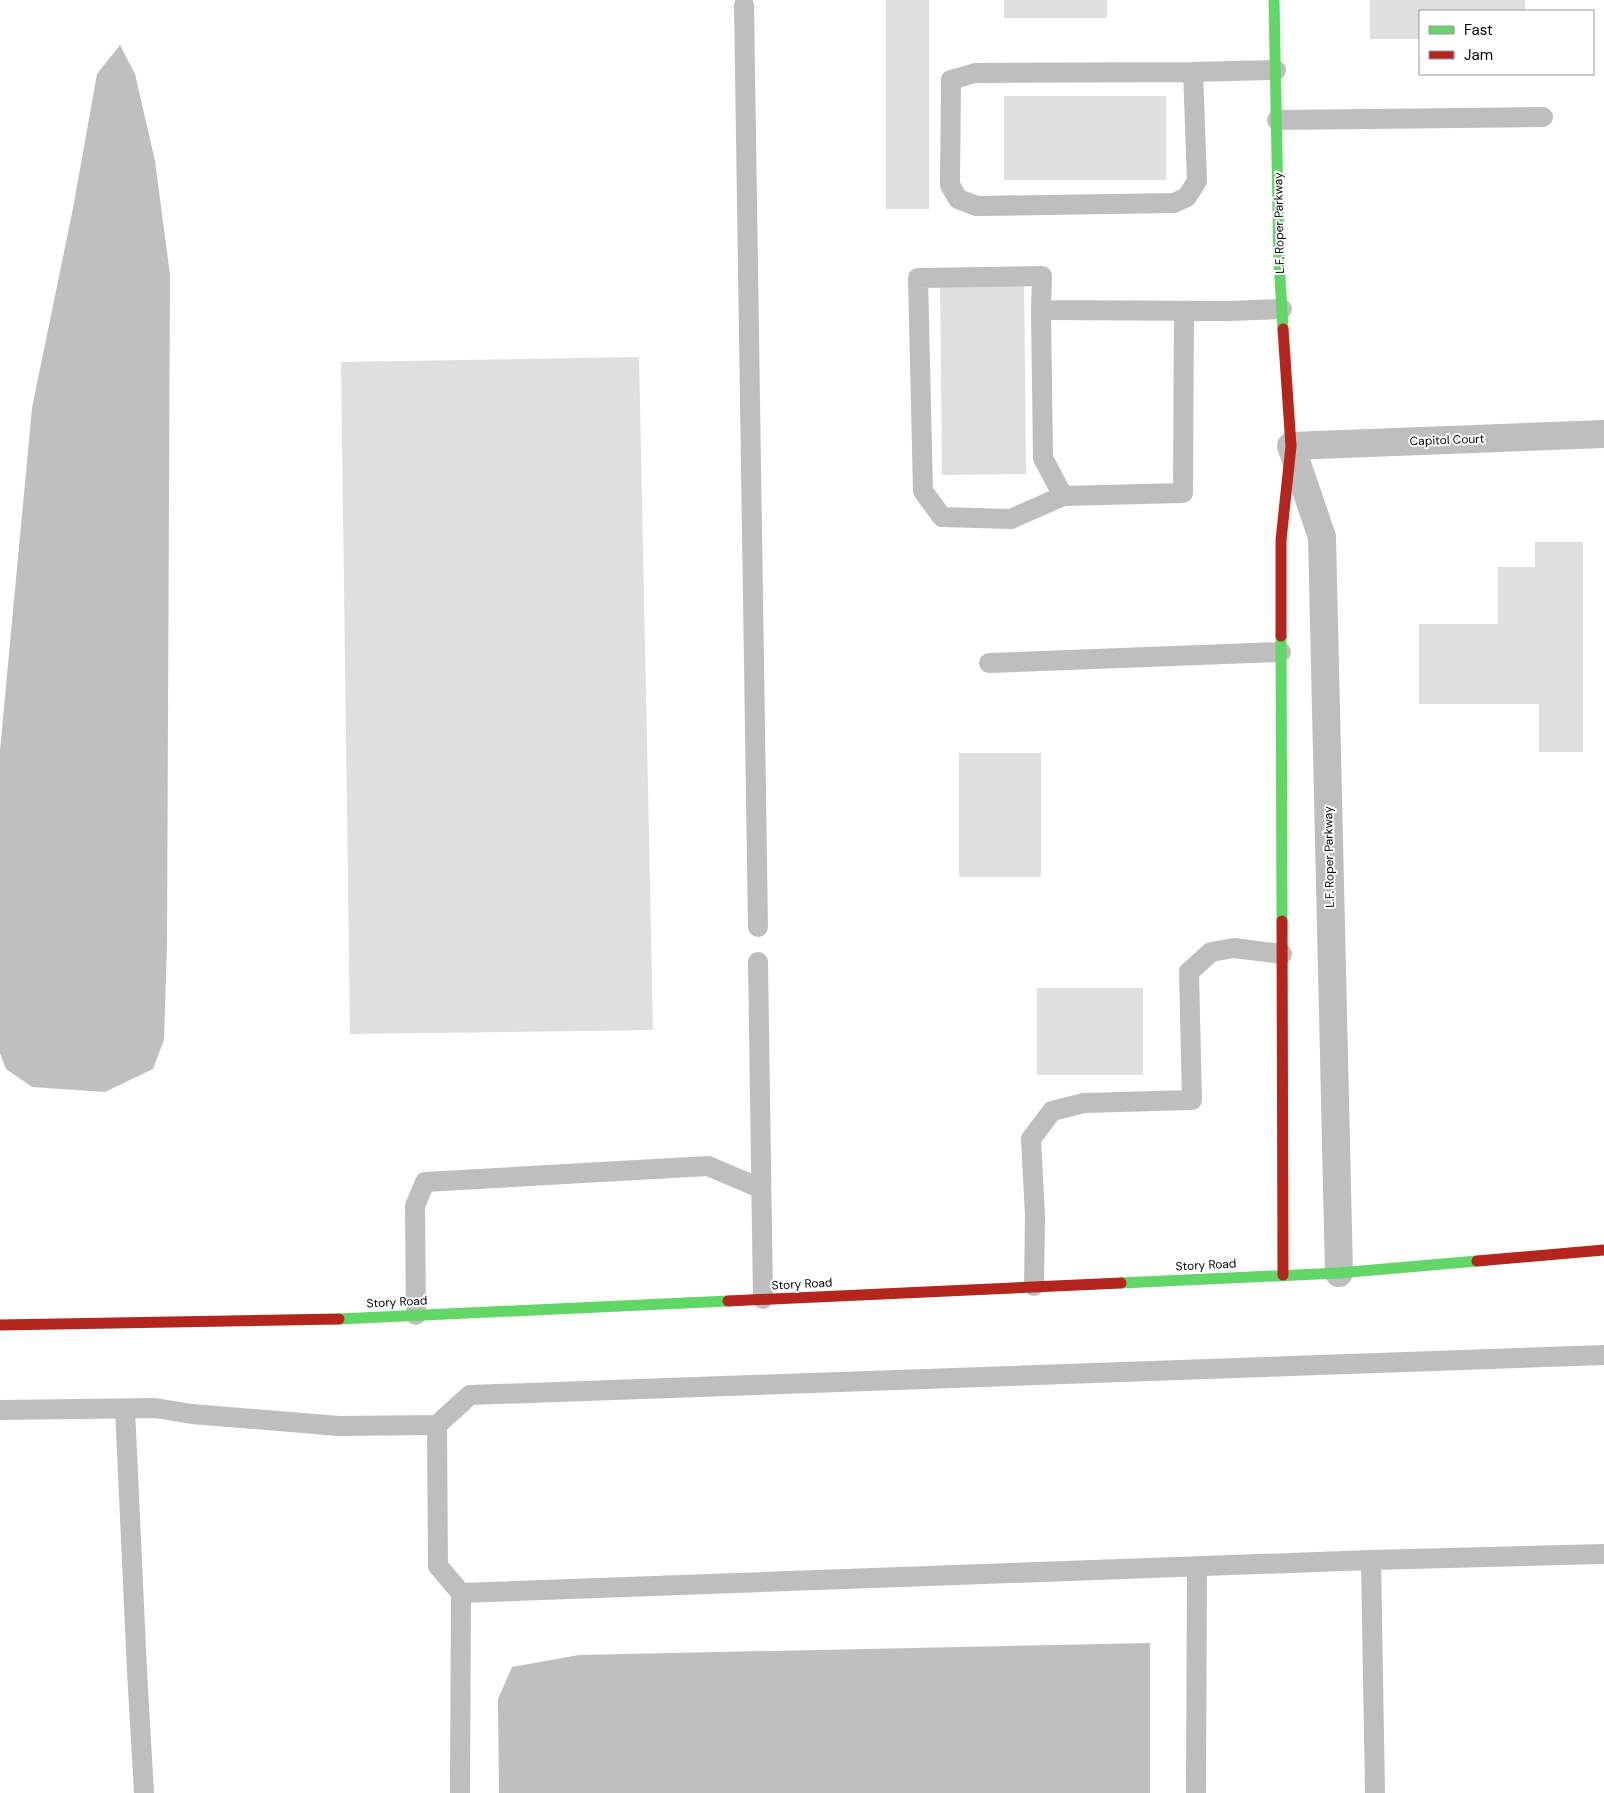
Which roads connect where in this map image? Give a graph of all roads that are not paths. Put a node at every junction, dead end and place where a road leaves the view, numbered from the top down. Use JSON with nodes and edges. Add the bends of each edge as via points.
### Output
{"nodes":[{"id":1,"x":1274,"y":0,"type":"edge"},
{"id":2,"x":744,"y":5,"type":"dead end"},
{"id":3,"x":1276,"y":70,"type":"junction"},
{"id":4,"x":1193,"y":72,"type":"junction"},
{"id":5,"x":1543,"y":117,"type":"dead end"},
{"id":6,"x":1277,"y":120,"type":"junction"},
{"id":7,"x":1282,"y":309,"type":"junction"},
{"id":8,"x":1041,"y":310,"type":"junction"},
{"id":9,"x":1184,"y":311,"type":"junction"},
{"id":10,"x":1604,"y":434,"type":"edge"},
{"id":11,"x":1291,"y":446,"type":"junction"},
{"id":12,"x":1063,"y":496,"type":"junction"},
{"id":13,"x":1282,"y":652,"type":"junction"},
{"id":14,"x":989,"y":663,"type":"dead end"},
{"id":15,"x":758,"y":927,"type":"dead end"},
{"id":16,"x":1282,"y":954,"type":"junction"},
{"id":17,"x":758,"y":962,"type":"dead end"},
{"id":18,"x":760,"y":1188,"type":"junction"},
{"id":19,"x":1604,"y":1250,"type":"edge"},
{"id":20,"x":1339,"y":1273,"type":"junction"},
{"id":21,"x":1283,"y":1275,"type":"junction"},
{"id":22,"x":1034,"y":1286,"type":"junction"},
{"id":23,"x":763,"y":1299,"type":"junction"},
{"id":24,"x":416,"y":1315,"type":"junction"},
{"id":25,"x":0,"y":1325,"type":"edge"},
{"id":26,"x":1604,"y":1355,"type":"edge"},
{"id":27,"x":125,"y":1408,"type":"junction"},
{"id":28,"x":0,"y":1410,"type":"edge"},
{"id":29,"x":437,"y":1425,"type":"junction"},
{"id":30,"x":1604,"y":1554,"type":"edge"},
{"id":31,"x":1371,"y":1560,"type":"junction"},
{"id":32,"x":1197,"y":1567,"type":"junction"},
{"id":33,"x":461,"y":1593,"type":"junction"},
{"id":34,"x":144,"y":1793,"type":"edge"},
{"id":35,"x":460,"y":1793,"type":"edge"},
{"id":36,"x":1196,"y":1793,"type":"edge"},
{"id":37,"x":1374,"y":1793,"type":"edge"}],
"edges":[{"from":1,"to":3,"type":"street","name":"L.F. Roper Parkway"},
{"from":2,"to":15,"type":"lane"},
{"from":3,"to":4,"type":"lane"},
{"from":3,"to":6,"type":"street","name":"L.F. Roper Parkway"},
{"from":4,"to":4,"type":"lane","via":[[975,73],[951,80],[950,185],[958,199],[977,206],[1174,203],[1187,197],[1197,181]]},
{"from":5,"to":6,"type":"lane"},
{"from":6,"to":7,"type":"street","name":"L.F. Roper Parkway"},
{"from":7,"to":9,"type":"lane"},
{"from":7,"to":11,"type":"street","name":"L.F. Roper Parkway"},
{"from":8,"to":9,"type":"lane"},
{"from":8,"to":12,"type":"lane","via":[[1043,458]]},
{"from":8,"to":12,"type":"lane","via":[[1042,276],[918,278],[923,491],[942,517],[1011,519]]},
{"from":9,"to":12,"type":"lane","via":[[1183,493]]},
{"from":10,"to":11,"type":"street","name":"Capitol Court"},
{"from":11,"to":13,"type":"street","name":"L.F. Roper Parkway","via":[[1281,540]]},
{"from":11,"to":20,"type":"street","name":"L.F. Roper Parkway","via":[[1322,537]]},
{"from":13,"to":14,"type":"lane"},
{"from":13,"to":16,"type":"street","name":"L.F. Roper Parkway"},
{"from":16,"to":21,"type":"street","name":"L.F. Roper Parkway"},
{"from":16,"to":22,"type":"lane","via":[[1234,948],[1211,952],[1189,972],[1192,1100],[1084,1103],[1052,1111],[1031,1139]]},
{"from":17,"to":18,"type":"lane"},
{"from":18,"to":23,"type":"lane"},
{"from":18,"to":24,"type":"lane","via":[[708,1166],[424,1182],[415,1206]]},
{"from":19,"to":20,"type":"street","name":"Story Road"},
{"from":20,"to":21,"type":"street","name":"Story Road"},
{"from":21,"to":22,"type":"street","name":"Story Road"},
{"from":22,"to":23,"type":"street","name":"Story Road"},
{"from":23,"to":24,"type":"street","name":"Story Road"},
{"from":24,"to":25,"type":"street","name":"Story Road"},
{"from":26,"to":29,"type":"lane","via":[[470,1395]]},
{"from":27,"to":28,"type":"lane"},
{"from":27,"to":29,"type":"lane","via":[[155,1408],[339,1426]]},
{"from":27,"to":34,"type":"lane"},
{"from":29,"to":33,"type":"lane","via":[[438,1566]]},
{"from":30,"to":31,"type":"lane"},
{"from":31,"to":32,"type":"lane"},
{"from":31,"to":37,"type":"lane"},
{"from":32,"to":33,"type":"lane"},
{"from":32,"to":36,"type":"lane"},
{"from":33,"to":35,"type":"lane"}]}
